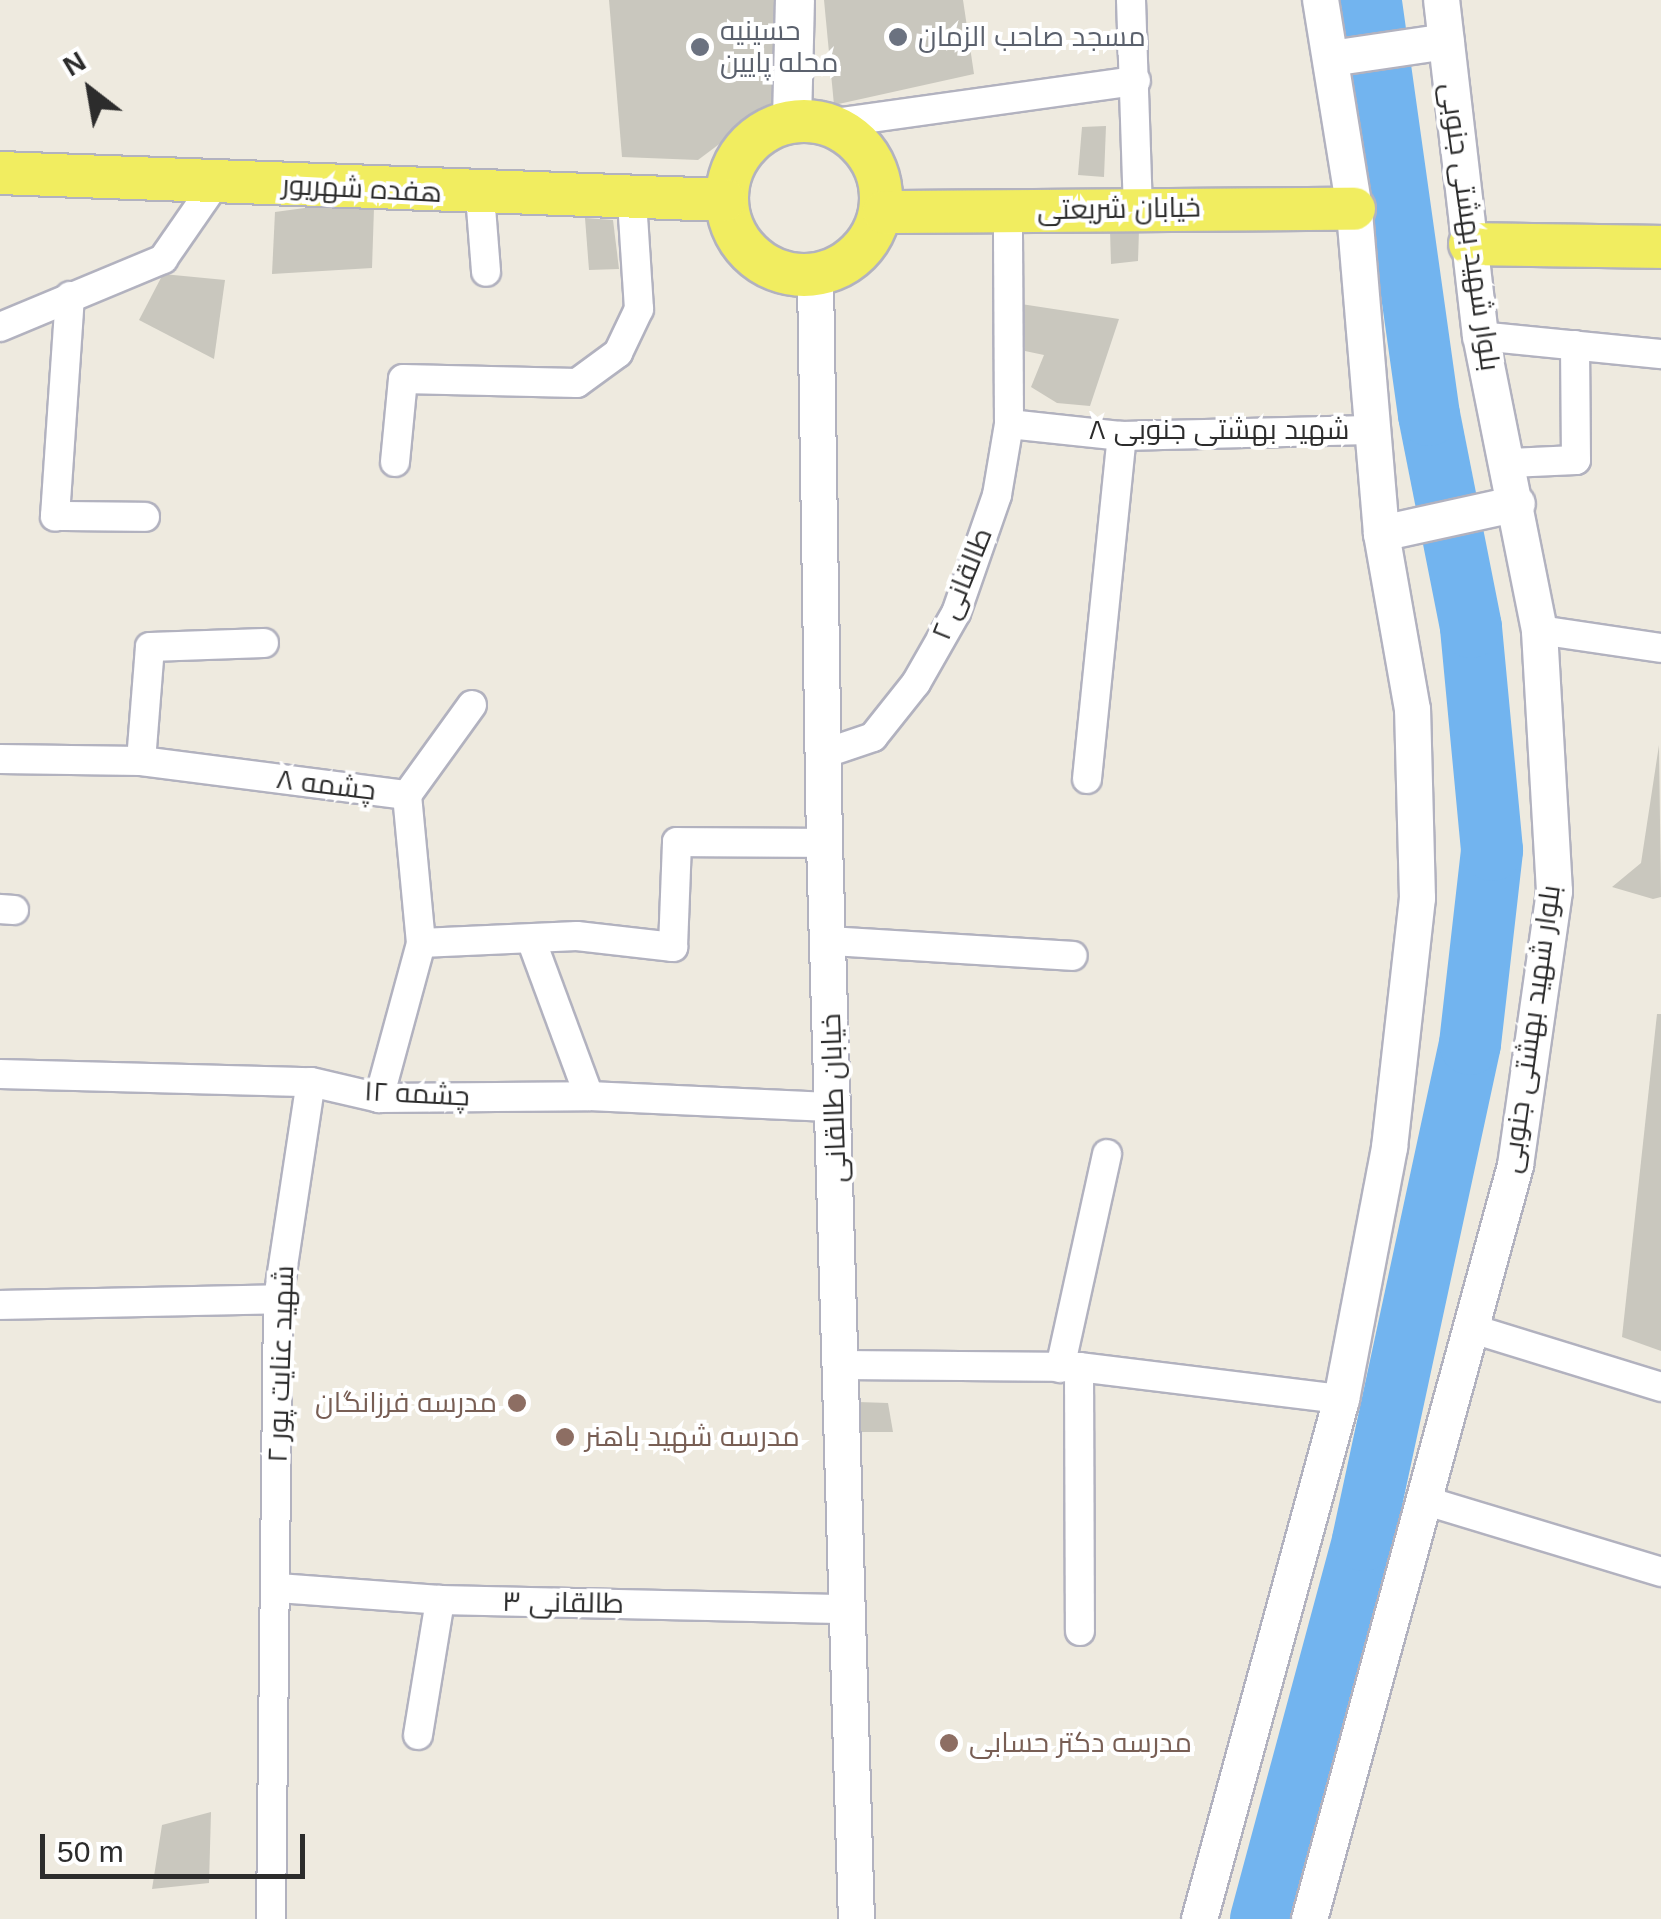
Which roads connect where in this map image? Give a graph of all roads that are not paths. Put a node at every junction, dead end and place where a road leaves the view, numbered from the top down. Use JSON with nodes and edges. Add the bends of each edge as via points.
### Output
{"nodes":[{"id":1,"x":795,"y":0,"type":"edge"},
{"id":2,"x":1131,"y":0,"type":"edge"},
{"id":3,"x":1320,"y":0,"type":"edge"},
{"id":4,"x":1441,"y":0,"type":"edge"},
{"id":5,"x":1446,"y":41,"type":"junction"},
{"id":6,"x":1331,"y":58,"type":"junction"},
{"id":7,"x":1136,"y":81,"type":"junction"},
{"id":8,"x":807,"y":123,"type":"junction"},
{"id":9,"x":0,"y":173,"type":"edge"},
{"id":10,"x":217,"y":181,"type":"junction"},
{"id":11,"x":480,"y":195,"type":"junction"},
{"id":12,"x":724,"y":200,"type":"junction"},
{"id":13,"x":632,"y":202,"type":"junction"},
{"id":14,"x":1138,"y":207,"type":"junction"},
{"id":15,"x":1354,"y":209,"type":"junction"},
{"id":16,"x":884,"y":212,"type":"junction"},
{"id":17,"x":1008,"y":212,"type":"junction"},
{"id":18,"x":1470,"y":244,"type":"junction"},
{"id":19,"x":1661,"y":248,"type":"edge"},
{"id":20,"x":486,"y":272,"type":"dead end"},
{"id":21,"x":815,"y":278,"type":"junction"},
{"id":22,"x":70,"y":296,"type":"junction"},
{"id":23,"x":0,"y":327,"type":"edge"},
{"id":24,"x":1480,"y":336,"type":"junction"},
{"id":25,"x":1575,"y":345,"type":"junction"},
{"id":26,"x":1661,"y":354,"type":"edge"},
{"id":27,"x":1009,"y":424,"type":"junction"},
{"id":28,"x":1369,"y":430,"type":"junction"},
{"id":29,"x":1122,"y":436,"type":"junction"},
{"id":30,"x":395,"y":462,"type":"dead end"},
{"id":31,"x":1510,"y":463,"type":"junction"},
{"id":32,"x":1517,"y":503,"type":"junction"},
{"id":33,"x":144,"y":517,"type":"dead end"},
{"id":34,"x":1382,"y":532,"type":"junction"},
{"id":35,"x":1540,"y":630,"type":"junction"},
{"id":36,"x":264,"y":643,"type":"dead end"},
{"id":37,"x":1661,"y":648,"type":"edge"},
{"id":38,"x":472,"y":705,"type":"dead end"},
{"id":39,"x":826,"y":753,"type":"junction"},
{"id":40,"x":0,"y":759,"type":"edge"},
{"id":41,"x":141,"y":761,"type":"junction"},
{"id":42,"x":1087,"y":779,"type":"dead end"},
{"id":43,"x":407,"y":795,"type":"junction"},
{"id":44,"x":824,"y":843,"type":"junction"},
{"id":45,"x":830,"y":941,"type":"junction"},
{"id":46,"x":532,"y":942,"type":"junction"},
{"id":47,"x":421,"y":943,"type":"junction"},
{"id":48,"x":1073,"y":956,"type":"dead end"},
{"id":49,"x":0,"y":1074,"type":"edge"},
{"id":50,"x":311,"y":1082,"type":"junction"},
{"id":51,"x":589,"y":1096,"type":"junction"},
{"id":52,"x":379,"y":1098,"type":"junction"},
{"id":53,"x":834,"y":1107,"type":"junction"},
{"id":54,"x":1107,"y":1154,"type":"dead end"},
{"id":55,"x":278,"y":1299,"type":"junction"},
{"id":56,"x":0,"y":1306,"type":"edge"},
{"id":57,"x":1474,"y":1329,"type":"junction"},
{"id":58,"x":842,"y":1364,"type":"junction"},
{"id":59,"x":1070,"y":1368,"type":"junction"},
{"id":60,"x":1661,"y":1387,"type":"edge"},
{"id":61,"x":1341,"y":1400,"type":"junction"},
{"id":62,"x":1423,"y":1500,"type":"junction"},
{"id":63,"x":1661,"y":1572,"type":"edge"},
{"id":64,"x":278,"y":1588,"type":"junction"},
{"id":65,"x":440,"y":1600,"type":"junction"},
{"id":66,"x":848,"y":1609,"type":"junction"},
{"id":67,"x":1080,"y":1632,"type":"dead end"},
{"id":68,"x":418,"y":1735,"type":"dead end"},
{"id":69,"x":271,"y":1918,"type":"edge"},
{"id":70,"x":251,"y":1919,"type":"edge"},
{"id":71,"x":856,"y":1919,"type":"edge"},
{"id":72,"x":1198,"y":1919,"type":"edge"},
{"id":73,"x":1309,"y":1919,"type":"edge"}],
"edges":[{"from":1,"to":8,"type":"main road"},
{"from":2,"to":7,"type":"street"},
{"from":3,"to":6,"type":"street"},
{"from":4,"to":5,"type":"street","name":"بلوار شهید بهشتی جنوبی"},
{"from":5,"to":6,"type":"street"},
{"from":5,"to":18,"type":"street","name":"بلوار شهید بهشتی جنوبی"},
{"from":6,"to":15,"type":"street"},
{"from":7,"to":8,"type":"street"},
{"from":7,"to":14,"type":"street"},
{"from":8,"to":12,"type":"main road","via":[[752,140],[728,176]]},
{"from":8,"to":16,"type":"main road","via":[[848,137],[868,157]]},
{"from":9,"to":10,"type":"main road","name":"هفده شهریور"},
{"from":10,"to":11,"type":"main road","name":"هفده شهریور"},
{"from":10,"to":22,"type":"street","via":[[163,259]]},
{"from":11,"to":13,"type":"main road","name":"هفده شهریور"},
{"from":11,"to":20,"type":"street"},
{"from":12,"to":13,"type":"main road","name":"هفده شهریور"},
{"from":12,"to":21,"type":"main road","via":[[734,226],[758,255]]},
{"from":13,"to":30,"type":"street","via":[[638,309],[618,353],[577,383],[403,380]]},
{"from":14,"to":15,"type":"main road","name":"خیابان شریعتی"},
{"from":14,"to":17,"type":"main road","name":"خیابان شریعتی"},
{"from":15,"to":28,"type":"street"},
{"from":16,"to":17,"type":"main road","name":"خیابان شریعتی"},
{"from":16,"to":21,"type":"main road","via":[[862,251]]},
{"from":17,"to":27,"type":"street","name":"طالقانی ۲"},
{"from":18,"to":19,"type":"main road"},
{"from":18,"to":24,"type":"street","name":"بلوار شهید بهشتی جنوبی"},
{"from":21,"to":39,"type":"street","name":"خیابان طالقانی"},
{"from":22,"to":23,"type":"street"},
{"from":22,"to":33,"type":"street","via":[[54,516]]},
{"from":24,"to":25,"type":"street"},
{"from":24,"to":31,"type":"street","name":"بلوار شهید بهشتی جنوبی"},
{"from":25,"to":26,"type":"street"},
{"from":25,"to":31,"type":"street","via":[[1576,460]]},
{"from":27,"to":29,"type":"street","name":"شهید بهشتی جنوبی ۸"},
{"from":27,"to":39,"type":"street","name":"طالقانی ۲","via":[[997,495],[956,613],[916,682],[873,737]]},
{"from":28,"to":29,"type":"street","name":"شهید بهشتی جنوبی ۸"},
{"from":28,"to":34,"type":"street"},
{"from":29,"to":42,"type":"street"},
{"from":31,"to":32,"type":"street","name":"بلوار شهید بهشتی جنوبی"},
{"from":32,"to":34,"type":"street"},
{"from":32,"to":35,"type":"street","name":"بلوار شهید بهشتی جنوبی"},
{"from":34,"to":61,"type":"street","via":[[1412,709],[1417,898],[1389,1146]]},
{"from":35,"to":37,"type":"street"},
{"from":35,"to":57,"type":"street","name":"بلوار شهید بهشتی جنوبی","via":[[1554,891],[1515,1165]]},
{"from":36,"to":41,"type":"street","via":[[150,647]]},
{"from":38,"to":43,"type":"street"},
{"from":39,"to":44,"type":"street","name":"خیابان طالقانی"},
{"from":40,"to":41,"type":"street","name":"چشمه ۸"},
{"from":41,"to":43,"type":"street","name":"چشمه ۸"},
{"from":43,"to":47,"type":"street","name":"چشمه ۸"},
{"from":44,"to":45,"type":"street","name":"خیابان طالقانی"},
{"from":44,"to":46,"type":"street","via":[[677,842],[673,947],[578,936]]},
{"from":45,"to":48,"type":"street"},
{"from":45,"to":53,"type":"street","name":"خیابان طالقانی"},
{"from":46,"to":47,"type":"street"},
{"from":46,"to":51,"type":"street"},
{"from":47,"to":52,"type":"street"},
{"from":49,"to":50,"type":"street","name":"چشمه ۱۲"},
{"from":50,"to":52,"type":"street","name":"چشمه ۱۲"},
{"from":50,"to":55,"type":"street","name":"شهید عنایت پور ۲"},
{"from":51,"to":52,"type":"street","name":"چشمه ۱۲"},
{"from":51,"to":53,"type":"street","name":"چشمه ۱۲"},
{"from":53,"to":58,"type":"street","name":"خیابان طالقانی"},
{"from":54,"to":59,"type":"street"},
{"from":55,"to":56,"type":"street"},
{"from":55,"to":64,"type":"street","name":"شهید عنایت پور ۲"},
{"from":57,"to":60,"type":"street"},
{"from":57,"to":62,"type":"street","name":"بلوار شهید بهشتی جنوبی"},
{"from":58,"to":59,"type":"street"},
{"from":58,"to":66,"type":"street","name":"خیابان طالقانی"},
{"from":59,"to":61,"type":"street"},
{"from":59,"to":67,"type":"street"},
{"from":61,"to":72,"type":"street"},
{"from":62,"to":63,"type":"street"},
{"from":62,"to":73,"type":"street","name":"بلوار شهید بهشتی جنوبی"},
{"from":64,"to":65,"type":"street","name":"طالقانی ۳"},
{"from":64,"to":69,"type":"street","name":"شهید عنایت پور ۲"},
{"from":65,"to":66,"type":"street","name":"طالقانی ۳"},
{"from":65,"to":68,"type":"street"},
{"from":66,"to":71,"type":"street","name":"خیابان طالقانی"},
{"from":69,"to":70,"type":"street"}]}
